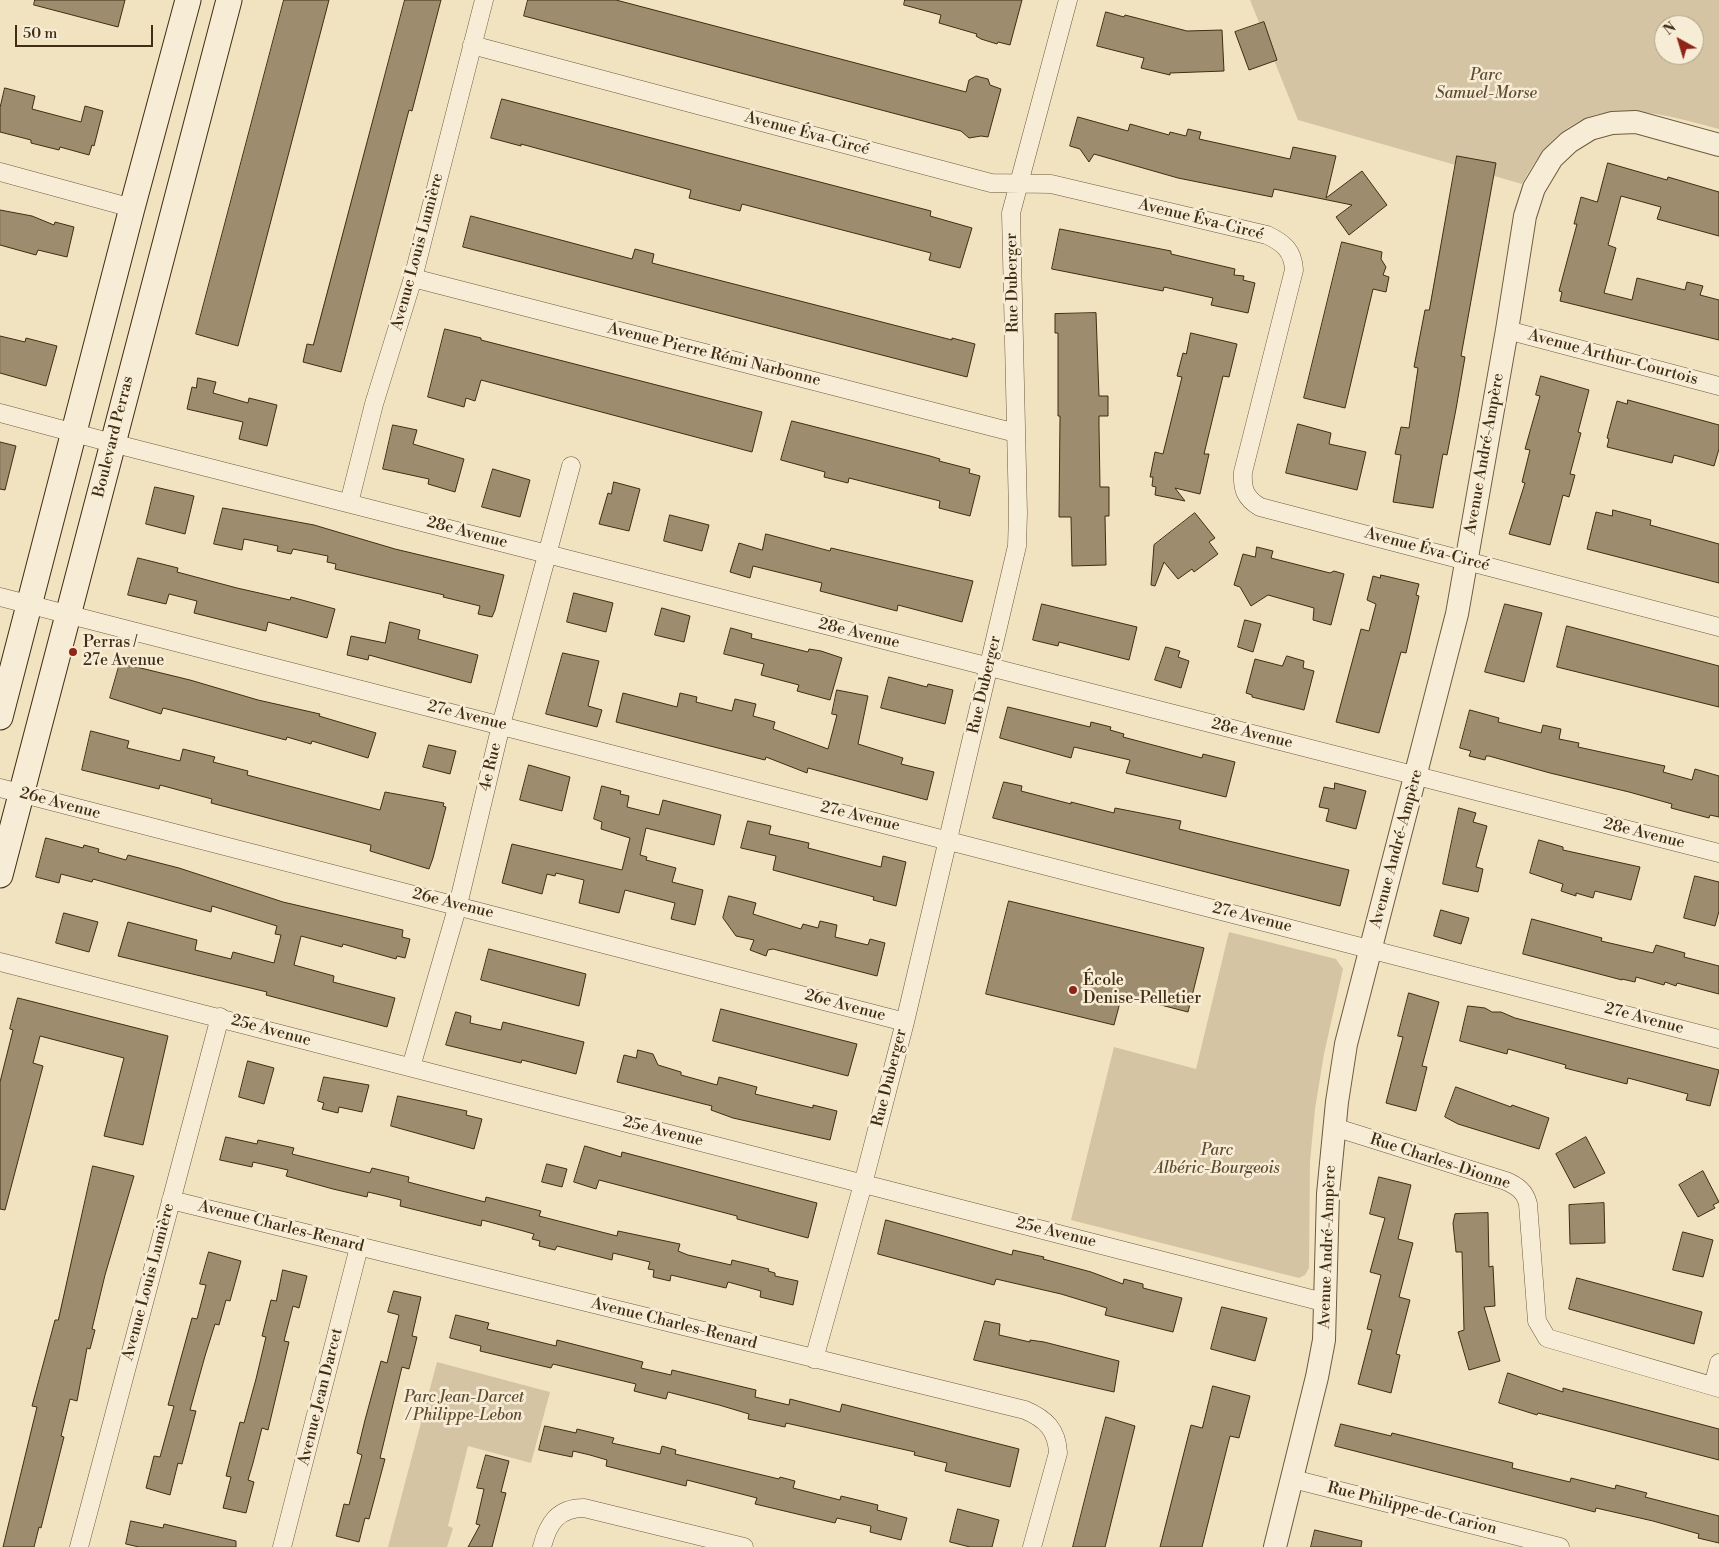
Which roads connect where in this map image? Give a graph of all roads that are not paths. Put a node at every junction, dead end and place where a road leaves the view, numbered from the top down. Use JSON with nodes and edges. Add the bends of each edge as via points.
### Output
{"nodes":[{"id":1,"x":188,"y":0,"type":"edge"},
{"id":2,"x":229,"y":0,"type":"edge"},
{"id":3,"x":484,"y":0,"type":"edge"},
{"id":4,"x":1068,"y":0,"type":"edge"},
{"id":5,"x":472,"y":45,"type":"junction"},
{"id":6,"x":1719,"y":144,"type":"edge"},
{"id":7,"x":0,"y":172,"type":"edge"},
{"id":8,"x":1019,"y":184,"type":"junction"},
{"id":9,"x":132,"y":208,"type":"junction"},
{"id":10,"x":413,"y":278,"type":"junction"},
{"id":11,"x":1508,"y":330,"type":"junction"},
{"id":12,"x":1719,"y":386,"type":"edge"},
{"id":13,"x":0,"y":413,"type":"edge"},
{"id":14,"x":1016,"y":433,"type":"junction"},
{"id":15,"x":74,"y":434,"type":"junction"},
{"id":16,"x":112,"y":444,"type":"junction"},
{"id":17,"x":570,"y":466,"type":"dead end"},
{"id":18,"x":349,"y":503,"type":"junction"},
{"id":19,"x":548,"y":555,"type":"junction"},
{"id":20,"x":1466,"y":560,"type":"junction"},
{"id":21,"x":0,"y":597,"type":"edge"},
{"id":22,"x":30,"y":604,"type":"junction"},
{"id":23,"x":70,"y":614,"type":"junction"},
{"id":24,"x":1719,"y":627,"type":"edge"},
{"id":25,"x":989,"y":666,"type":"junction"},
{"id":26,"x":0,"y":717,"type":"edge"},
{"id":27,"x":501,"y":725,"type":"junction"},
{"id":28,"x":1416,"y":776,"type":"junction"},
{"id":29,"x":11,"y":791,"type":"edge"},
{"id":30,"x":948,"y":840,"type":"junction"},
{"id":31,"x":1719,"y":853,"type":"edge"},
{"id":32,"x":0,"y":875,"type":"edge"},
{"id":33,"x":458,"y":905,"type":"junction"},
{"id":34,"x":1371,"y":948,"type":"junction"},
{"id":35,"x":0,"y":962,"type":"edge"},
{"id":36,"x":220,"y":1017,"type":"junction"},
{"id":37,"x":905,"y":1022,"type":"junction"},
{"id":38,"x":1719,"y":1038,"type":"edge"},
{"id":39,"x":411,"y":1067,"type":"junction"},
{"id":40,"x":1334,"y":1127,"type":"junction"},
{"id":41,"x":863,"y":1184,"type":"junction"},
{"id":42,"x":171,"y":1200,"type":"junction"},
{"id":43,"x":359,"y":1247,"type":"junction"},
{"id":44,"x":1327,"y":1303,"type":"junction"},
{"id":45,"x":814,"y":1359,"type":"junction"},
{"id":46,"x":1719,"y":1363,"type":"edge"},
{"id":47,"x":1716,"y":1387,"type":"edge"},
{"id":48,"x":1293,"y":1479,"type":"junction"},
{"id":49,"x":79,"y":1547,"type":"edge"},
{"id":50,"x":282,"y":1547,"type":"edge"},
{"id":51,"x":542,"y":1547,"type":"edge"},
{"id":52,"x":744,"y":1547,"type":"edge"},
{"id":53,"x":1032,"y":1547,"type":"edge"},
{"id":54,"x":1275,"y":1547,"type":"edge"},
{"id":55,"x":1560,"y":1547,"type":"edge"}],
"edges":[{"from":1,"to":9,"type":"main road"},
{"from":2,"to":16,"type":"main road","name":"Boulevard Perras"},
{"from":3,"to":5,"type":"street","name":"Avenue Louis Lumière"},
{"from":4,"to":8,"type":"street","name":"Rue Duberger"},
{"from":5,"to":8,"type":"street","name":"Avenue Éva-Circé","via":[[991,183]]},
{"from":5,"to":10,"type":"street","name":"Avenue Louis Lumière"},
{"from":6,"to":11,"type":"street","name":"Avenue André-Ampère","via":[[1636,122],[1612,123],[1590,129],[1569,142],[1552,158],[1534,188],[1525,216]]},
{"from":7,"to":9,"type":"street"},
{"from":8,"to":14,"type":"street","name":"Rue Duberger","via":[[1011,213]]},
{"from":8,"to":20,"type":"street","name":"Avenue Éva-Circé","via":[[1051,184],[1278,240],[1293,258],[1294,270],[1244,472],[1242,485],[1245,495],[1260,507]]},
{"from":9,"to":15,"type":"main road"},
{"from":10,"to":14,"type":"street","name":"Avenue Pierre Rémi Narbonne"},
{"from":10,"to":18,"type":"street","name":"Avenue Louis Lumière","via":[[374,404]]},
{"from":11,"to":12,"type":"street","name":"Avenue Arthur-Courtois"},
{"from":11,"to":20,"type":"street","name":"Avenue André-Ampère"},
{"from":13,"to":15,"type":"street","name":"28e Avenue"},
{"from":14,"to":25,"type":"street","name":"Rue Duberger","via":[[1017,546]]},
{"from":15,"to":16,"type":"street","name":"28e Avenue"},
{"from":15,"to":22,"type":"main road"},
{"from":16,"to":18,"type":"street","name":"28e Avenue"},
{"from":16,"to":23,"type":"main road","name":"Boulevard Perras"},
{"from":17,"to":19,"type":"street","name":"4e Rue"},
{"from":18,"to":19,"type":"street","name":"28e Avenue"},
{"from":19,"to":25,"type":"street","name":"28e Avenue"},
{"from":19,"to":27,"type":"street","name":"4e Rue"},
{"from":20,"to":24,"type":"street","name":"Avenue Éva-Circé"},
{"from":20,"to":28,"type":"street","name":"Avenue André-Ampère","via":[[1457,614]]},
{"from":21,"to":22,"type":"street","name":"27e Avenue"},
{"from":22,"to":23,"type":"street","name":"27e Avenue"},
{"from":22,"to":26,"type":"main road"},
{"from":23,"to":27,"type":"street","name":"27e Avenue"},
{"from":23,"to":29,"type":"main road","name":"Boulevard Perras"},
{"from":25,"to":28,"type":"street","name":"28e Avenue"},
{"from":25,"to":30,"type":"street","name":"Rue Duberger"},
{"from":27,"to":30,"type":"street","name":"27e Avenue"},
{"from":27,"to":33,"type":"street","name":"4e Rue"},
{"from":28,"to":31,"type":"street","name":"28e Avenue"},
{"from":28,"to":34,"type":"street","name":"Avenue André-Ampère"},
{"from":29,"to":32,"type":"main road","name":"Boulevard Perras"},
{"from":29,"to":33,"type":"street","name":"26e Avenue"},
{"from":30,"to":34,"type":"street","name":"27e Avenue"},
{"from":30,"to":37,"type":"street","name":"Rue Duberger"},
{"from":33,"to":37,"type":"street","name":"26e Avenue"},
{"from":33,"to":39,"type":"street","name":"4e Rue"},
{"from":34,"to":38,"type":"street","name":"27e Avenue"},
{"from":34,"to":40,"type":"street","name":"Avenue André-Ampère","via":[[1346,1044]]},
{"from":35,"to":36,"type":"street","name":"25e Avenue"},
{"from":36,"to":39,"type":"street","name":"25e Avenue"},
{"from":36,"to":42,"type":"street","name":"Avenue Louis Lumière"},
{"from":37,"to":41,"type":"street","name":"Rue Duberger"},
{"from":39,"to":41,"type":"street","name":"25e Avenue"},
{"from":40,"to":44,"type":"street","name":"Avenue André-Ampère","via":[[1328,1194]]},
{"from":40,"to":47,"type":"street","name":"Rue Charles-Dionne","via":[[1514,1184],[1526,1196],[1528,1204],[1538,1321],[1546,1338]]},
{"from":41,"to":44,"type":"street","name":"25e Avenue"},
{"from":41,"to":45,"type":"street","name":"Rue Duberger"},
{"from":42,"to":43,"type":"street","name":"Avenue Charles-Renard"},
{"from":42,"to":49,"type":"street","name":"Avenue Louis Lumière"},
{"from":43,"to":45,"type":"street","name":"Avenue Charles-Renard"},
{"from":43,"to":50,"type":"street","name":"Avenue Jean Darcet"},
{"from":44,"to":48,"type":"street","name":"Avenue André-Ampère","via":[[1319,1368]]},
{"from":45,"to":53,"type":"street","name":"Avenue Charles-Renard","via":[[1025,1410],[1040,1417],[1058,1440],[1058,1454]]},
{"from":46,"to":47,"type":"street","name":"Rue Charles-Dionne"},
{"from":48,"to":54,"type":"street","name":"Avenue André-Ampère"},
{"from":48,"to":55,"type":"street","name":"Rue Philippe-de-Carion"},
{"from":51,"to":52,"type":"street","via":[[547,1529],[557,1516],[572,1508],[584,1508]]}]}
